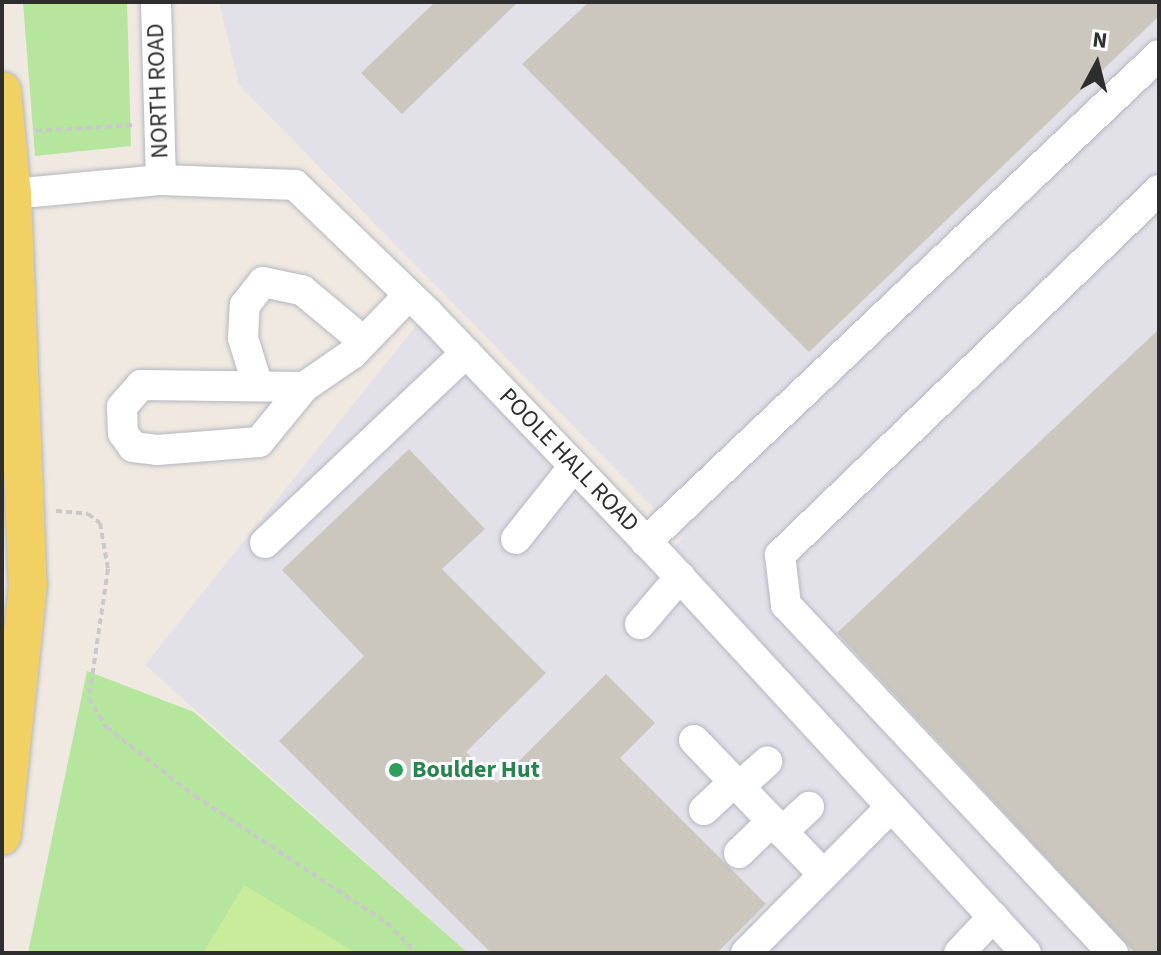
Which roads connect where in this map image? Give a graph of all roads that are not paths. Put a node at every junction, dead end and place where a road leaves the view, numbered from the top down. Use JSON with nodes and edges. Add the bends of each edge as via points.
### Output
{"nodes":[{"id":1,"x":156,"y":2,"type":"edge"},
{"id":2,"x":1159,"y":55,"type":"edge"},
{"id":3,"x":2,"y":91,"type":"edge"},
{"id":4,"x":161,"y":180,"type":"junction"},
{"id":5,"x":1159,"y":190,"type":"edge"},
{"id":6,"x":12,"y":194,"type":"junction"},
{"id":7,"x":409,"y":295,"type":"junction"},
{"id":8,"x":363,"y":341,"type":"junction"},
{"id":9,"x":466,"y":353,"type":"junction"},
{"id":10,"x":258,"y":386,"type":"junction"},
{"id":11,"x":304,"y":387,"type":"junction"},
{"id":12,"x":574,"y":466,"type":"junction"},
{"id":13,"x":516,"y":539,"type":"dead end"},
{"id":14,"x":646,"y":542,"type":"junction"},
{"id":15,"x":265,"y":543,"type":"dead end"},
{"id":16,"x":680,"y":577,"type":"junction"},
{"id":17,"x":640,"y":624,"type":"dead end"},
{"id":18,"x":694,"y":740,"type":"dead end"},
{"id":19,"x":767,"y":762,"type":"dead end"},
{"id":20,"x":737,"y":784,"type":"junction"},
{"id":21,"x":809,"y":807,"type":"dead end"},
{"id":22,"x":891,"y":807,"type":"junction"},
{"id":23,"x":704,"y":810,"type":"dead end"},
{"id":24,"x":777,"y":826,"type":"junction"},
{"id":25,"x":2,"y":836,"type":"edge"},
{"id":26,"x":739,"y":853,"type":"dead end"},
{"id":27,"x":824,"y":875,"type":"junction"},
{"id":28,"x":993,"y":917,"type":"junction"},
{"id":29,"x":746,"y":953,"type":"edge"},
{"id":30,"x":959,"y":953,"type":"edge"},
{"id":31,"x":1026,"y":953,"type":"edge"},
{"id":32,"x":1113,"y":953,"type":"edge"}],
"edges":[{"from":1,"to":4,"type":"street","name":"NORTH ROAD"},
{"from":2,"to":14,"type":"street","via":[[765,416]]},
{"from":3,"to":6,"type":"main road"},
{"from":4,"to":6,"type":"street","name":"POOLE HALL ROAD"},
{"from":4,"to":7,"type":"street","name":"POOLE HALL ROAD","via":[[295,185]]},
{"from":5,"to":32,"type":"street","via":[[780,555],[786,605]]},
{"from":6,"to":25,"type":"main road","via":[[28,584]]},
{"from":7,"to":8,"type":"street"},
{"from":7,"to":9,"type":"street","name":"POOLE HALL ROAD"},
{"from":8,"to":10,"type":"street","via":[[302,290],[263,282],[250,292],[244,327]]},
{"from":8,"to":11,"type":"street"},
{"from":9,"to":12,"type":"street","name":"POOLE HALL ROAD"},
{"from":9,"to":15,"type":"street"},
{"from":10,"to":11,"type":"street"},
{"from":10,"to":11,"type":"street","via":[[141,385],[122,407],[123,433],[133,447],[157,450],[259,442]]},
{"from":12,"to":13,"type":"street"},
{"from":12,"to":14,"type":"street","name":"POOLE HALL ROAD"},
{"from":14,"to":16,"type":"street","name":"POOLE HALL ROAD"},
{"from":16,"to":17,"type":"street"},
{"from":16,"to":22,"type":"street","name":"POOLE HALL ROAD"},
{"from":18,"to":20,"type":"street"},
{"from":19,"to":20,"type":"street"},
{"from":20,"to":23,"type":"street"},
{"from":20,"to":24,"type":"street"},
{"from":21,"to":24,"type":"street"},
{"from":22,"to":27,"type":"street"},
{"from":22,"to":28,"type":"street","name":"POOLE HALL ROAD"},
{"from":24,"to":26,"type":"street"},
{"from":24,"to":27,"type":"street"},
{"from":27,"to":29,"type":"street"},
{"from":28,"to":30,"type":"street"},
{"from":28,"to":31,"type":"street","name":"POOLE HALL ROAD"}]}
